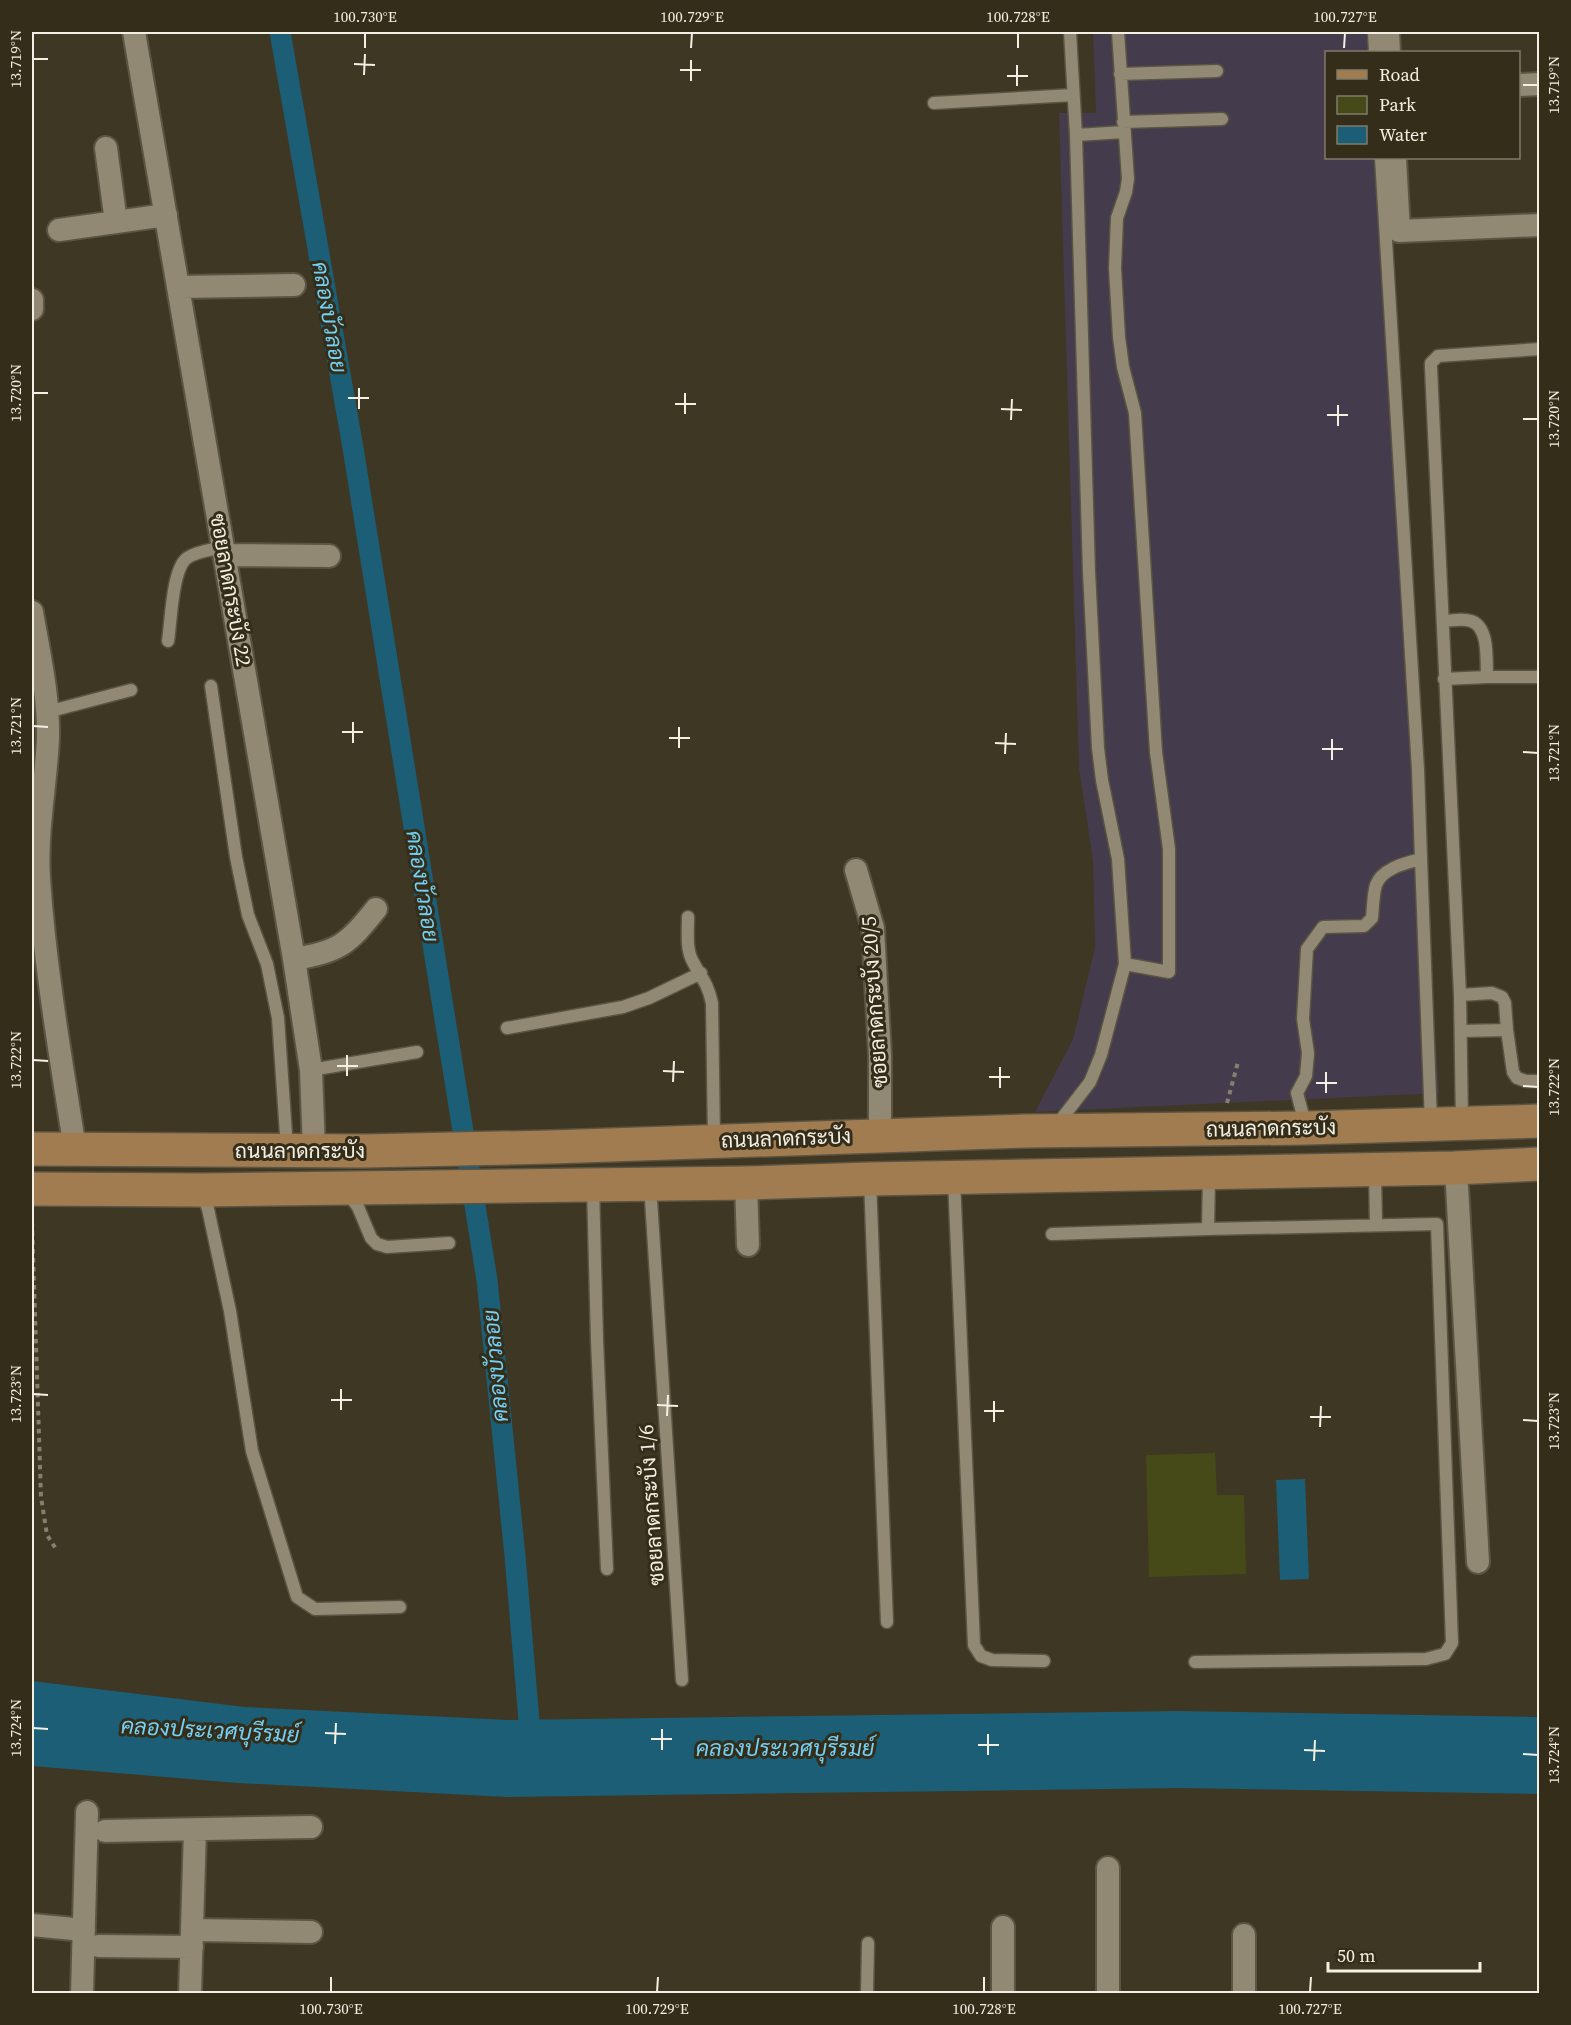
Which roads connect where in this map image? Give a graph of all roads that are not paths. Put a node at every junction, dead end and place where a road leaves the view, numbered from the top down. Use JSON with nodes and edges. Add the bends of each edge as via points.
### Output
{"nodes":[{"id":1,"x":134,"y":32,"type":"edge"},
{"id":2,"x":1070,"y":32,"type":"edge"},
{"id":3,"x":1118,"y":32,"type":"edge"},
{"id":4,"x":1374,"y":32,"type":"edge"},
{"id":5,"x":1388,"y":32,"type":"edge"},
{"id":6,"x":1375,"y":51,"type":"edge"},
{"id":7,"x":1389,"y":51,"type":"edge"},
{"id":8,"x":1217,"y":71,"type":"dead end"},
{"id":9,"x":1120,"y":74,"type":"junction"},
{"id":10,"x":1539,"y":84,"type":"edge"},
{"id":11,"x":1520,"y":85,"type":"edge"},
{"id":12,"x":1073,"y":95,"type":"junction"},
{"id":13,"x":934,"y":103,"type":"dead end"},
{"id":14,"x":1222,"y":119,"type":"dead end"},
{"id":15,"x":1124,"y":127,"type":"junction"},
{"id":16,"x":1076,"y":135,"type":"junction"},
{"id":17,"x":106,"y":148,"type":"dead end"},
{"id":18,"x":1381,"y":159,"type":"edge"},
{"id":19,"x":1395,"y":159,"type":"edge"},
{"id":20,"x":166,"y":214,"type":"junction"},
{"id":21,"x":116,"y":222,"type":"junction"},
{"id":22,"x":1539,"y":225,"type":"edge"},
{"id":23,"x":59,"y":230,"type":"dead end"},
{"id":24,"x":294,"y":285,"type":"dead end"},
{"id":25,"x":178,"y":286,"type":"junction"},
{"id":26,"x":32,"y":300,"type":"edge"},
{"id":27,"x":32,"y":309,"type":"edge"},
{"id":28,"x":1539,"y":349,"type":"edge"},
{"id":29,"x":224,"y":551,"type":"junction"},
{"id":30,"x":329,"y":556,"type":"dead end"},
{"id":31,"x":32,"y":612,"type":"edge"},
{"id":32,"x":1443,"y":621,"type":"junction"},
{"id":33,"x":168,"y":641,"type":"dead end"},
{"id":34,"x":1487,"y":677,"type":"junction"},
{"id":35,"x":1539,"y":677,"type":"edge"},
{"id":36,"x":1444,"y":679,"type":"junction"},
{"id":37,"x":211,"y":687,"type":"dead end"},
{"id":38,"x":131,"y":690,"type":"dead end"},
{"id":39,"x":47,"y":712,"type":"junction"},
{"id":40,"x":1421,"y":859,"type":"junction"},
{"id":41,"x":856,"y":870,"type":"dead end"},
{"id":42,"x":376,"y":909,"type":"dead end"},
{"id":43,"x":688,"y":917,"type":"dead end"},
{"id":44,"x":294,"y":959,"type":"junction"},
{"id":45,"x":1125,"y":964,"type":"junction"},
{"id":46,"x":701,"y":973,"type":"junction"},
{"id":47,"x":1460,"y":995,"type":"junction"},
{"id":48,"x":507,"y":1028,"type":"dead end"},
{"id":49,"x":1507,"y":1030,"type":"junction"},
{"id":50,"x":1461,"y":1031,"type":"junction"},
{"id":51,"x":417,"y":1052,"type":"dead end"},
{"id":52,"x":311,"y":1070,"type":"junction"},
{"id":53,"x":1539,"y":1081,"type":"edge"},
{"id":54,"x":1539,"y":1120,"type":"edge"},
{"id":55,"x":1447,"y":1124,"type":"junction"},
{"id":56,"x":1306,"y":1128,"type":"junction"},
{"id":57,"x":1064,"y":1130,"type":"junction"},
{"id":58,"x":880,"y":1136,"type":"junction"},
{"id":59,"x":714,"y":1140,"type":"junction"},
{"id":60,"x":32,"y":1149,"type":"edge"},
{"id":61,"x":75,"y":1149,"type":"junction"},
{"id":62,"x":301,"y":1151,"type":"junction"},
{"id":63,"x":1539,"y":1164,"type":"edge"},
{"id":64,"x":1454,"y":1168,"type":"junction"},
{"id":65,"x":1375,"y":1170,"type":"junction"},
{"id":66,"x":1209,"y":1173,"type":"junction"},
{"id":67,"x":1069,"y":1175,"type":"junction"},
{"id":68,"x":954,"y":1177,"type":"junction"},
{"id":69,"x":870,"y":1179,"type":"junction"},
{"id":70,"x":746,"y":1183,"type":"junction"},
{"id":71,"x":593,"y":1184,"type":"junction"},
{"id":72,"x":650,"y":1184,"type":"junction"},
{"id":73,"x":344,"y":1187,"type":"junction"},
{"id":74,"x":32,"y":1189,"type":"edge"},
{"id":75,"x":201,"y":1190,"type":"junction"},
{"id":76,"x":1376,"y":1226,"type":"junction"},
{"id":77,"x":1208,"y":1228,"type":"junction"},
{"id":78,"x":1052,"y":1234,"type":"dead end"},
{"id":79,"x":449,"y":1243,"type":"dead end"},
{"id":80,"x":748,"y":1245,"type":"dead end"},
{"id":81,"x":1478,"y":1562,"type":"dead end"},
{"id":82,"x":607,"y":1569,"type":"dead end"},
{"id":83,"x":400,"y":1607,"type":"dead end"},
{"id":84,"x":887,"y":1622,"type":"dead end"},
{"id":85,"x":1044,"y":1661,"type":"dead end"},
{"id":86,"x":1195,"y":1662,"type":"dead end"},
{"id":87,"x":682,"y":1680,"type":"dead end"},
{"id":88,"x":87,"y":1812,"type":"dead end"},
{"id":89,"x":311,"y":1827,"type":"dead end"},
{"id":90,"x":195,"y":1830,"type":"junction"},
{"id":91,"x":105,"y":1831,"type":"dead end"},
{"id":92,"x":1108,"y":1868,"type":"dead end"},
{"id":93,"x":32,"y":1925,"type":"edge"},
{"id":94,"x":1003,"y":1927,"type":"dead end"},
{"id":95,"x":311,"y":1932,"type":"dead end"},
{"id":96,"x":1244,"y":1935,"type":"dead end"},
{"id":97,"x":91,"y":1938,"type":"junction"},
{"id":98,"x":192,"y":1939,"type":"junction"},
{"id":99,"x":868,"y":1943,"type":"dead end"},
{"id":100,"x":82,"y":1994,"type":"edge"},
{"id":101,"x":190,"y":1994,"type":"edge"},
{"id":102,"x":867,"y":1994,"type":"edge"},
{"id":103,"x":1003,"y":1994,"type":"edge"},
{"id":104,"x":1108,"y":1994,"type":"edge"},
{"id":105,"x":1244,"y":1994,"type":"edge"}],
"edges":[{"from":1,"to":20,"type":"street","name":"ซอยลาดกระบัง 22"},
{"from":2,"to":12,"type":"lane"},
{"from":3,"to":9,"type":"lane"},
{"from":4,"to":6,"type":"lane"},
{"from":5,"to":7,"type":"street"},
{"from":8,"to":9,"type":"lane"},
{"from":9,"to":15,"type":"lane"},
{"from":10,"to":11,"type":"street"},
{"from":12,"to":13,"type":"lane"},
{"from":12,"to":16,"type":"lane"},
{"from":14,"to":15,"type":"lane"},
{"from":15,"to":16,"type":"lane"},
{"from":15,"to":45,"type":"lane","via":[[1128,179],[1115,236],[1119,337],[1136,413],[1156,752],[1169,849],[1169,972]]},
{"from":16,"to":45,"type":"lane","via":[[1098,748],[1118,859]]},
{"from":17,"to":21,"type":"street"},
{"from":18,"to":40,"type":"lane"},
{"from":19,"to":22,"type":"street","via":[[1399,231]]},
{"from":20,"to":21,"type":"street"},
{"from":20,"to":25,"type":"street","name":"ซอยลาดกระบัง 22"},
{"from":21,"to":23,"type":"street"},
{"from":24,"to":25,"type":"street"},
{"from":25,"to":29,"type":"street","name":"ซอยลาดกระบัง 22"},
{"from":26,"to":27,"type":"street"},
{"from":28,"to":32,"type":"lane","via":[[1438,356],[1431,363]]},
{"from":29,"to":30,"type":"street"},
{"from":29,"to":33,"type":"lane","via":[[196,553],[184,560],[177,571]]},
{"from":29,"to":44,"type":"street","name":"ซอยลาดกระบัง 22"},
{"from":31,"to":39,"type":"street"},
{"from":32,"to":34,"type":"lane","via":[[1472,621],[1479,626]]},
{"from":32,"to":36,"type":"lane"},
{"from":34,"to":35,"type":"lane"},
{"from":34,"to":36,"type":"lane"},
{"from":36,"to":47,"type":"lane"},
{"from":37,"to":62,"type":"lane","via":[[236,856],[248,915],[267,964]]},
{"from":38,"to":39,"type":"lane"},
{"from":39,"to":61,"type":"street","via":[[39,876],[49,978]]},
{"from":40,"to":55,"type":"lane"},
{"from":40,"to":56,"type":"lane","via":[[1383,874],[1376,885],[1372,918],[1364,926],[1323,927],[1307,949],[1303,1019],[1308,1053],[1306,1076],[1297,1094]]},
{"from":41,"to":58,"type":"street","name":"ซอยลาดกระบัง 20/5","via":[[873,928]]},
{"from":42,"to":44,"type":"street","via":[[356,935],[338,948]]},
{"from":43,"to":46,"type":"lane","via":[[691,959]]},
{"from":44,"to":52,"type":"street","name":"ซอยลาดกระบัง 22"},
{"from":45,"to":57,"type":"lane","via":[[1101,1055],[1089,1082],[1063,1118]]},
{"from":46,"to":48,"type":"lane","via":[[623,1006]]},
{"from":46,"to":59,"type":"lane","via":[[712,1003]]},
{"from":47,"to":49,"type":"lane","via":[[1492,993],[1502,997]]},
{"from":47,"to":50,"type":"lane"},
{"from":49,"to":50,"type":"lane"},
{"from":49,"to":53,"type":"lane","via":[[1517,1078]]},
{"from":50,"to":55,"type":"lane"},
{"from":51,"to":52,"type":"lane"},
{"from":52,"to":62,"type":"street","name":"ซอยลาดกระบัง 22"},
{"from":54,"to":55,"type":"main road","name":"ถนนลาดกระบัง"},
{"from":55,"to":56,"type":"main road","name":"ถนนลาดกระบัง"},
{"from":56,"to":57,"type":"main road","name":"ถนนลาดกระบัง"},
{"from":57,"to":58,"type":"main road","name":"ถนนลาดกระบัง"},
{"from":57,"to":67,"type":"main road"},
{"from":58,"to":59,"type":"main road","name":"ถนนลาดกระบัง"},
{"from":59,"to":62,"type":"main road","name":"ถนนลาดกระบัง"},
{"from":60,"to":61,"type":"main road","name":"ถนนลาดกระบัง"},
{"from":61,"to":62,"type":"main road","name":"ถนนลาดกระบัง"},
{"from":63,"to":64,"type":"main road","name":"ถนนลาดกระบัง"},
{"from":64,"to":65,"type":"main road","name":"ถนนลาดกระบัง"},
{"from":64,"to":81,"type":"street"},
{"from":65,"to":66,"type":"main road","name":"ถนนลาดกระบัง"},
{"from":65,"to":76,"type":"lane"},
{"from":66,"to":67,"type":"main road","name":"ถนนลาดกระบัง"},
{"from":66,"to":77,"type":"lane"},
{"from":67,"to":68,"type":"main road","name":"ถนนลาดกระบัง"},
{"from":68,"to":69,"type":"main road","name":"ถนนลาดกระบัง"},
{"from":68,"to":85,"type":"lane","via":[[974,1645],[981,1656],[992,1660]]},
{"from":69,"to":70,"type":"main road","name":"ถนนลาดกระบัง"},
{"from":69,"to":84,"type":"lane"},
{"from":70,"to":72,"type":"main road","name":"ถนนลาดกระบัง"},
{"from":70,"to":80,"type":"street"},
{"from":71,"to":72,"type":"main road","name":"ถนนลาดกระบัง"},
{"from":71,"to":73,"type":"main road","name":"ถนนลาดกระบัง"},
{"from":71,"to":82,"type":"lane"},
{"from":72,"to":87,"type":"lane","name":"ซอยลาดกระบัง 1/6"},
{"from":73,"to":75,"type":"main road","name":"ถนนลาดกระบัง"},
{"from":73,"to":79,"type":"lane","via":[[377,1244],[387,1247]]},
{"from":74,"to":75,"type":"main road","name":"ถนนลาดกระบัง"},
{"from":75,"to":83,"type":"lane","via":[[230,1311],[252,1451],[297,1597],[315,1609]]},
{"from":76,"to":77,"type":"lane"},
{"from":76,"to":86,"type":"lane","via":[[1437,1224],[1452,1643],[1445,1654],[1425,1659]]},
{"from":77,"to":78,"type":"lane"},
{"from":88,"to":97,"type":"street"},
{"from":89,"to":90,"type":"street"},
{"from":90,"to":91,"type":"street"},
{"from":90,"to":98,"type":"street"},
{"from":92,"to":104,"type":"street"},
{"from":93,"to":97,"type":"street"},
{"from":94,"to":103,"type":"street"},
{"from":95,"to":98,"type":"street"},
{"from":96,"to":105,"type":"street"},
{"from":97,"to":98,"type":"street"},
{"from":97,"to":100,"type":"street"},
{"from":98,"to":101,"type":"street"},
{"from":99,"to":102,"type":"lane"}]}
